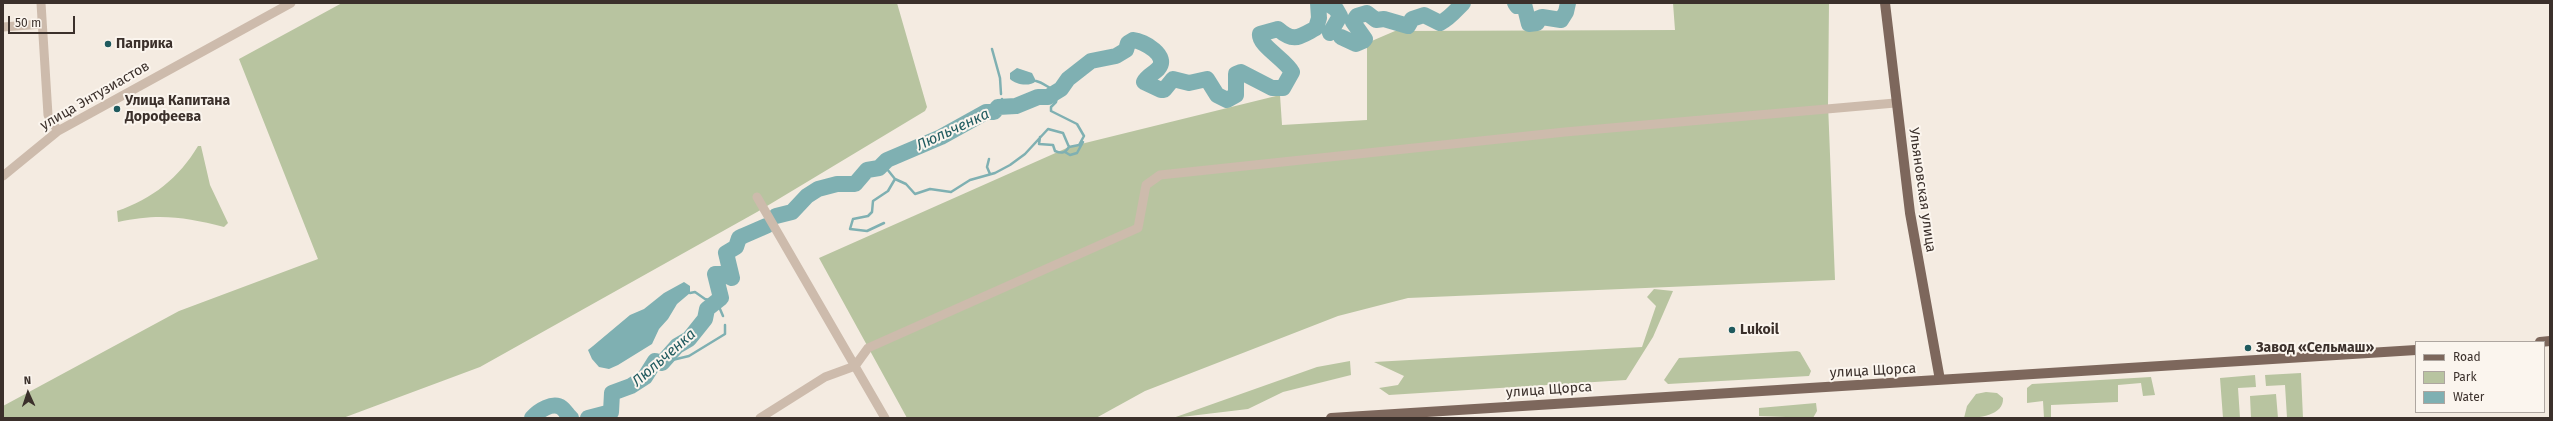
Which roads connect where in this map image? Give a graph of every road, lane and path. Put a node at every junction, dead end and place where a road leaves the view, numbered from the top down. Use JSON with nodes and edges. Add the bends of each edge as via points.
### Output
{"nodes":[{"id":1,"x":41,"y":3,"type":"edge"},
{"id":2,"x":291,"y":3,"type":"edge"},
{"id":3,"x":1885,"y":3,"type":"edge"},
{"id":4,"x":42,"y":24,"type":"junction"},
{"id":5,"x":3,"y":26,"type":"edge"},
{"id":6,"x":1895,"y":103,"type":"junction"},
{"id":7,"x":58,"y":131,"type":"junction"},
{"id":8,"x":3,"y":176,"type":"edge"},
{"id":9,"x":757,"y":197,"type":"dead end"},
{"id":10,"x":2415,"y":350,"type":"edge"},
{"id":11,"x":855,"y":366,"type":"junction"},
{"id":12,"x":1940,"y":380,"type":"junction"},
{"id":13,"x":760,"y":418,"type":"edge"},
{"id":14,"x":885,"y":418,"type":"edge"},
{"id":15,"x":1331,"y":418,"type":"edge"}],
"edges":[{"from":1,"to":4,"type":"street"},
{"from":2,"to":7,"type":"street","name":"улица Энтузиастов"},
{"from":3,"to":6,"type":"main road","name":"Ульяновская улица"},
{"from":4,"to":5,"type":"street"},
{"from":4,"to":7,"type":"street","via":[[48,115]]},
{"from":6,"to":11,"type":"street","via":[[1565,132],[1160,175],[1146,185],[1138,228],[868,348]]},
{"from":6,"to":12,"type":"main road","name":"Ульяновская улица","via":[[1910,213]]},
{"from":7,"to":8,"type":"street","name":"улица Энтузиастов"},
{"from":9,"to":11,"type":"street"},
{"from":10,"to":12,"type":"main road","name":"улица Щорса"},
{"from":11,"to":13,"type":"street","via":[[825,377]]},
{"from":11,"to":14,"type":"street"},
{"from":12,"to":15,"type":"main road","name":"улица Щорса"}]}
